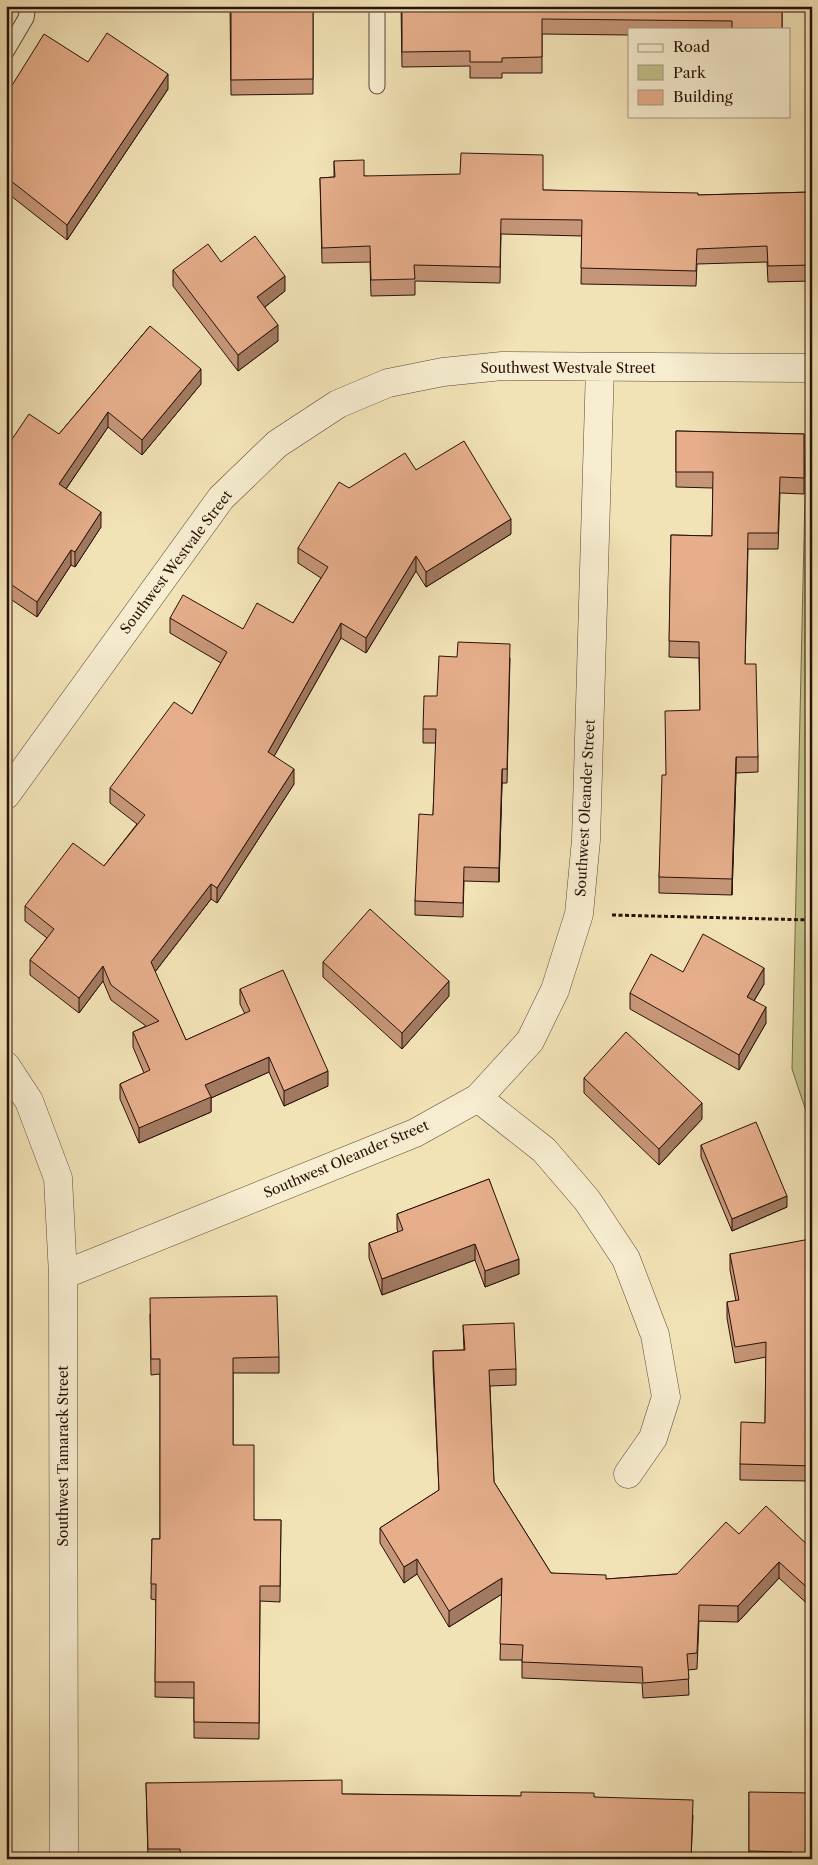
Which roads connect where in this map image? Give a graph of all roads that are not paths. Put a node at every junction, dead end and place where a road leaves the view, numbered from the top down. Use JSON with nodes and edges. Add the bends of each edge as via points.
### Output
{"nodes":[{"id":1,"x":28,"y":6,"type":"edge"},
{"id":2,"x":377,"y":6,"type":"edge"},
{"id":3,"x":6,"y":52,"type":"edge"},
{"id":4,"x":377,"y":86,"type":"dead end"},
{"id":5,"x":600,"y":367,"type":"junction"},
{"id":6,"x":812,"y":368,"type":"edge"},
{"id":7,"x":6,"y":795,"type":"edge"},
{"id":8,"x":6,"y":1066,"type":"edge"},
{"id":9,"x":478,"y":1098,"type":"junction"},
{"id":10,"x":63,"y":1275,"type":"junction"},
{"id":11,"x":628,"y":1474,"type":"dead end"},
{"id":12,"x":64,"y":1859,"type":"edge"}],
"edges":[{"from":1,"to":3,"type":"lane","via":[[26,18]]},
{"from":2,"to":4,"type":"lane"},
{"from":5,"to":6,"type":"street","name":"Southwest Westvale Street"},
{"from":5,"to":7,"type":"street","name":"Southwest Westvale Street","via":[[502,366],[443,372],[388,383],[338,404],[277,444],[221,498]]},
{"from":5,"to":9,"type":"street","name":"Southwest Oleander Street","via":[[586,830],[579,914],[555,990],[530,1041]]},
{"from":8,"to":10,"type":"street","name":"Southwest Tamarack Street","via":[[29,1101],[58,1178]]},
{"from":9,"to":10,"type":"street","name":"Southwest Oleander Street","via":[[415,1133]]},
{"from":9,"to":11,"type":"street","via":[[544,1150],[587,1200],[626,1259],[656,1335],[666,1397],[653,1438]]},
{"from":10,"to":12,"type":"street","name":"Southwest Tamarack Street"}]}
